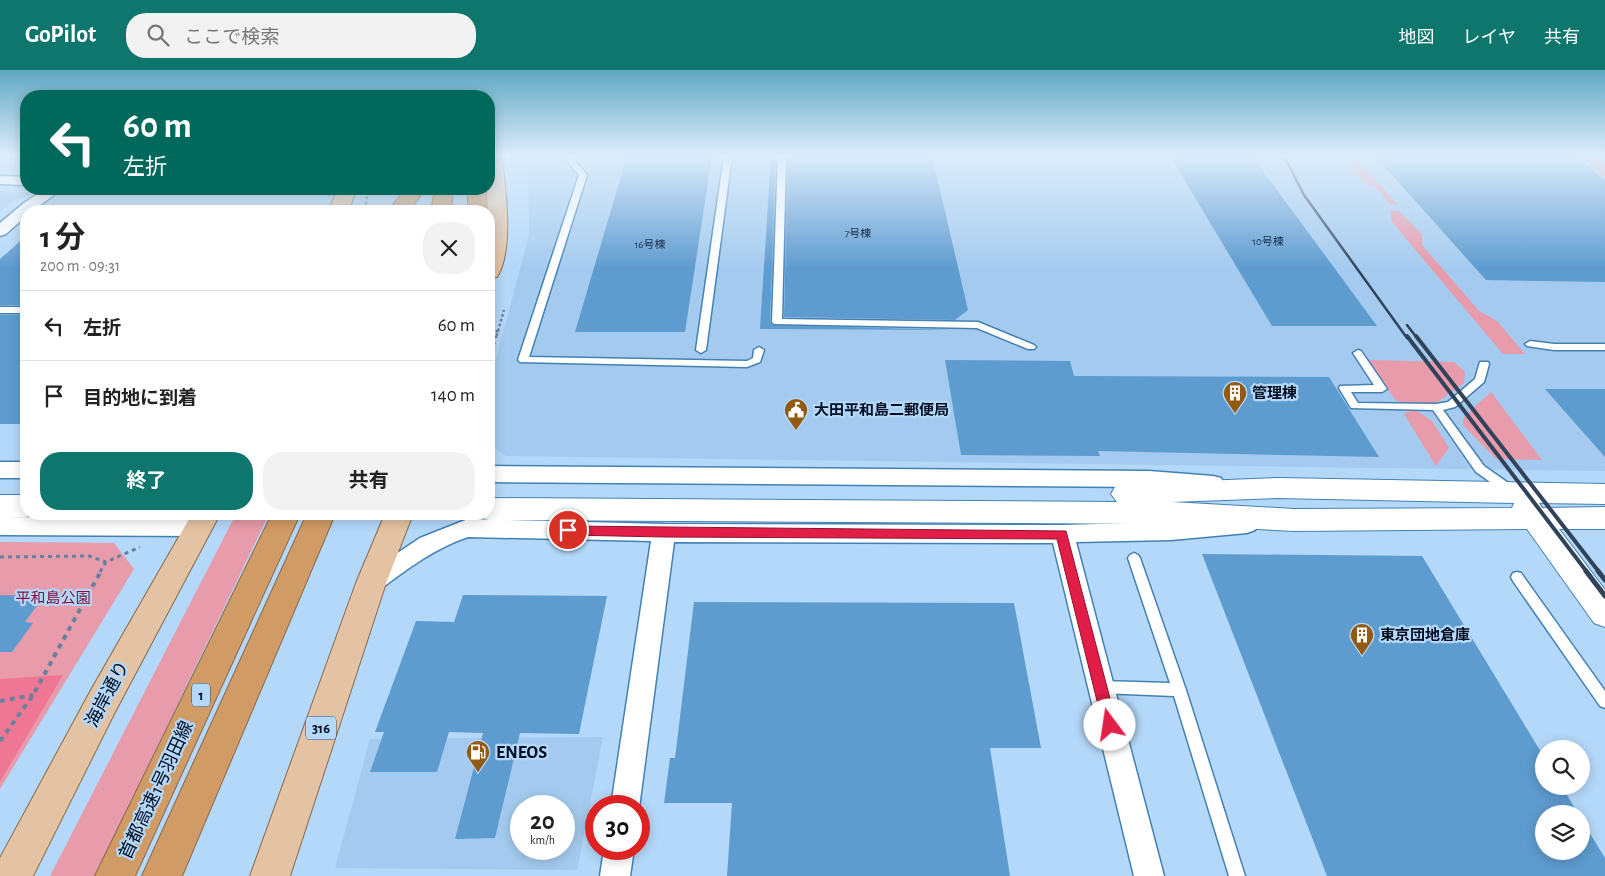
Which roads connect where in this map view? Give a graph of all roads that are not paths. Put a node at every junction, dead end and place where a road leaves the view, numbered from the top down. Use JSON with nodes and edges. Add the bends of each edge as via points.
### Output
{"nodes":[{"id":1,"x":498,"y":194,"type":"edge"},
{"id":2,"x":577,"y":194,"type":"edge"},
{"id":3,"x":723,"y":194,"type":"edge"},
{"id":4,"x":781,"y":194,"type":"edge"},
{"id":5,"x":47,"y":195,"type":"edge"},
{"id":6,"x":412,"y":195,"type":"edge"},
{"id":7,"x":31,"y":205,"type":"edge"},
{"id":8,"x":403,"y":205,"type":"edge"},
{"id":9,"x":20,"y":214,"type":"edge"},
{"id":10,"x":20,"y":227,"type":"edge"},
{"id":11,"x":0,"y":231,"type":"edge"},
{"id":12,"x":0,"y":244,"type":"edge"},
{"id":13,"x":495,"y":246,"type":"edge"},
{"id":14,"x":0,"y":310,"type":"edge"},
{"id":15,"x":20,"y":310,"type":"edge"},
{"id":16,"x":961,"y":315,"type":"dead end"},
{"id":17,"x":978,"y":325,"type":"junction"},
{"id":18,"x":1530,"y":344,"type":"dead end"},
{"id":19,"x":1031,"y":347,"type":"dead end"},
{"id":20,"x":1605,"y":347,"type":"edge"},
{"id":21,"x":700,"y":350,"type":"dead end"},
{"id":22,"x":758,"y":350,"type":"dead end"},
{"id":23,"x":1358,"y":353,"type":"dead end"},
{"id":24,"x":1484,"y":364,"type":"dead end"},
{"id":25,"x":1436,"y":407,"type":"junction"},
{"id":26,"x":0,"y":470,"type":"edge"},
{"id":27,"x":20,"y":470,"type":"edge"},
{"id":28,"x":495,"y":474,"type":"edge"},
{"id":29,"x":0,"y":488,"type":"edge"},
{"id":30,"x":20,"y":488,"type":"edge"},
{"id":31,"x":1278,"y":488,"type":"junction"},
{"id":32,"x":495,"y":490,"type":"edge"},
{"id":33,"x":1516,"y":493,"type":"junction"},
{"id":34,"x":845,"y":502,"type":"junction"},
{"id":35,"x":0,"y":506,"type":"edge"},
{"id":36,"x":20,"y":506,"type":"edge"},
{"id":37,"x":495,"y":509,"type":"edge"},
{"id":38,"x":1598,"y":512,"type":"edge"},
{"id":39,"x":1533,"y":518,"type":"junction"},
{"id":40,"x":203,"y":520,"type":"edge"},
{"id":41,"x":283,"y":520,"type":"edge"},
{"id":42,"x":318,"y":520,"type":"edge"},
{"id":43,"x":396,"y":520,"type":"edge"},
{"id":44,"x":1294,"y":520,"type":"junction"},
{"id":45,"x":0,"y":526,"type":"edge"},
{"id":46,"x":664,"y":533,"type":"junction"},
{"id":47,"x":1062,"y":534,"type":"junction"},
{"id":48,"x":1134,"y":558,"type":"dead end"},
{"id":49,"x":1517,"y":576,"type":"dead end"},
{"id":50,"x":371,"y":583,"type":"junction"},
{"id":51,"x":1605,"y":614,"type":"edge"},
{"id":52,"x":1100,"y":687,"type":"junction"},
{"id":53,"x":1179,"y":690,"type":"junction"},
{"id":54,"x":103,"y":701,"type":"junction"},
{"id":55,"x":1605,"y":702,"type":"edge"},
{"id":56,"x":627,"y":795,"type":"edge"},
{"id":57,"x":0,"y":857,"type":"edge"},
{"id":58,"x":616,"y":860,"type":"edge"},
{"id":59,"x":271,"y":875,"type":"edge"},
{"id":60,"x":12,"y":876,"type":"edge"},
{"id":61,"x":115,"y":876,"type":"edge"},
{"id":62,"x":162,"y":876,"type":"edge"},
{"id":63,"x":614,"y":876,"type":"edge"},
{"id":64,"x":1149,"y":876,"type":"edge"},
{"id":65,"x":1237,"y":876,"type":"edge"}],
"edges":[{"from":1,"to":13,"type":"main road"},
{"from":2,"to":22,"type":"lane","via":[[523,360],[747,364],[759,359]]},
{"from":3,"to":21,"type":"lane"},
{"from":4,"to":17,"type":"lane","via":[[778,322]]},
{"from":5,"to":7,"type":"street"},
{"from":6,"to":8,"type":"highway"},
{"from":9,"to":11,"type":"street"},
{"from":10,"to":12,"type":"street"},
{"from":14,"to":15,"type":"lane"},
{"from":16,"to":17,"type":"lane"},
{"from":17,"to":19,"type":"lane"},
{"from":18,"to":20,"type":"lane"},
{"from":23,"to":25,"type":"lane","via":[[1382,389],[1344,388],[1355,406]]},
{"from":24,"to":25,"type":"lane","via":[[1480,380],[1451,405]]},
{"from":25,"to":33,"type":"lane","via":[[1480,469]]},
{"from":26,"to":27,"type":"street"},
{"from":28,"to":31,"type":"street","via":[[1149,479]]},
{"from":29,"to":30,"type":"street"},
{"from":31,"to":33,"type":"street"},
{"from":31,"to":34,"type":"street"},
{"from":32,"to":34,"type":"street"},
{"from":33,"to":38,"type":"street"},
{"from":33,"to":39,"type":"street"},
{"from":34,"to":37,"type":"street"},
{"from":34,"to":44,"type":"street"},
{"from":35,"to":36,"type":"street"},
{"from":38,"to":39,"type":"street"},
{"from":39,"to":44,"type":"street"},
{"from":39,"to":51,"type":"street"},
{"from":40,"to":45,"type":"street"},
{"from":40,"to":54,"type":"main road","name":"海岸通り"},
{"from":41,"to":61,"type":"highway","name":"首都高速1号羽田線","number":"1"},
{"from":42,"to":62,"type":"highway"},
{"from":43,"to":50,"type":"main road","number":"316"},
{"from":44,"to":47,"type":"street","via":[[1171,531]]},
{"from":46,"to":47,"type":"street"},
{"from":46,"to":50,"type":"street","via":[[468,528],[424,544]]},
{"from":46,"to":56,"type":"street"},
{"from":47,"to":52,"type":"street"},
{"from":48,"to":53,"type":"lane"},
{"from":49,"to":55,"type":"lane"},
{"from":50,"to":59,"type":"main road","number":"316"},
{"from":52,"to":53,"type":"lane"},
{"from":52,"to":64,"type":"street"},
{"from":53,"to":65,"type":"lane"},
{"from":54,"to":57,"type":"main road"},
{"from":54,"to":60,"type":"main road","name":"海岸通り"},
{"from":58,"to":63,"type":"street"}]}
